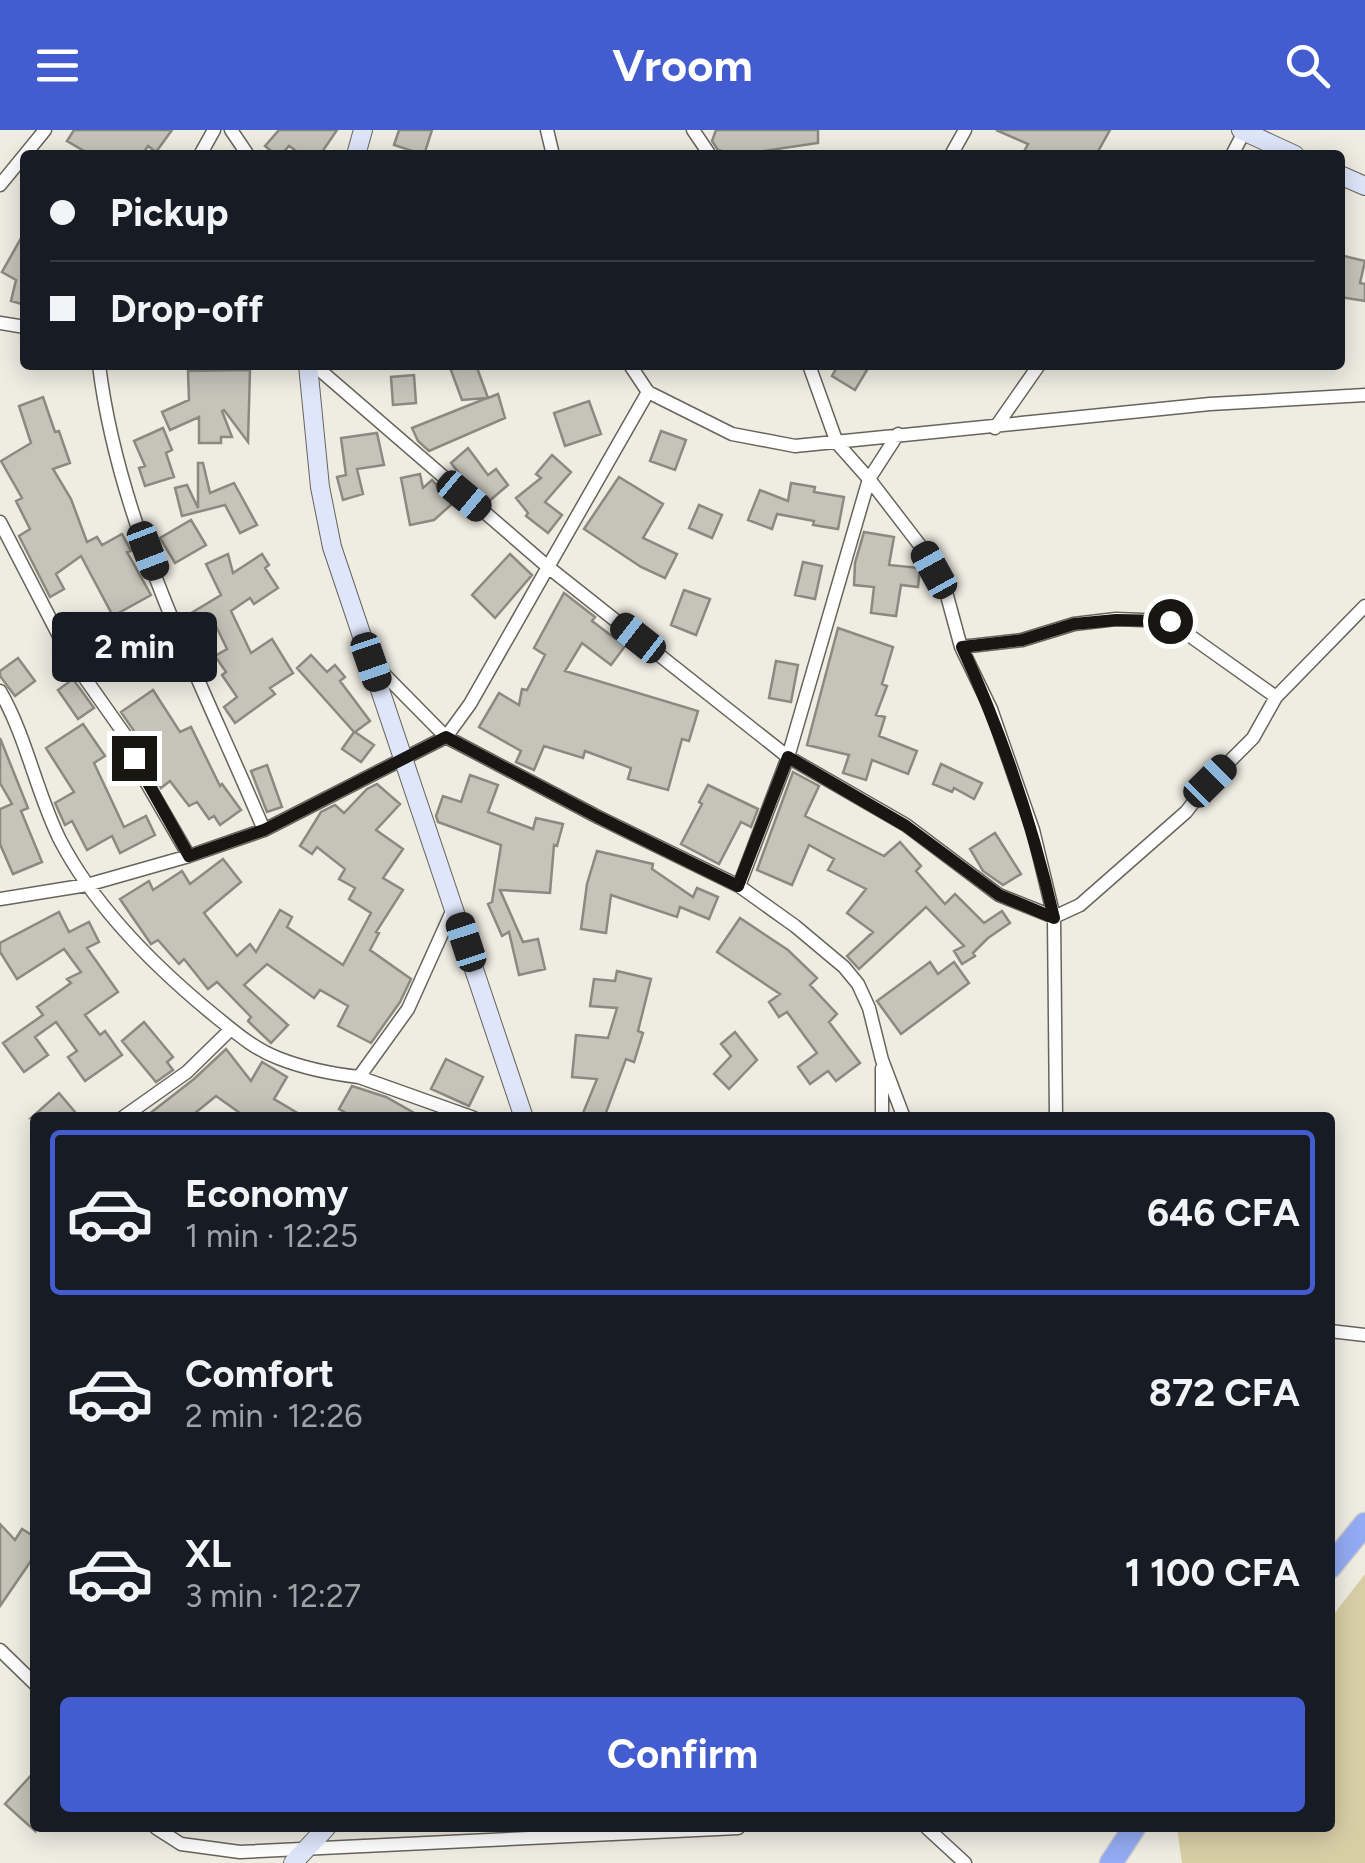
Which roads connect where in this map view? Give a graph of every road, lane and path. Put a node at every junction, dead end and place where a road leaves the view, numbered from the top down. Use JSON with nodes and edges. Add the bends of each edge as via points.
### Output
{"nodes":[{"id":1,"x":45,"y":130,"type":"edge"},
{"id":2,"x":1243,"y":131,"type":"edge"},
{"id":3,"x":29,"y":150,"type":"edge"},
{"id":4,"x":1284,"y":150,"type":"edge"},
{"id":5,"x":20,"y":161,"type":"edge"},
{"id":6,"x":0,"y":185,"type":"edge"},
{"id":7,"x":101,"y":370,"type":"edge"},
{"id":8,"x":311,"y":370,"type":"edge"},
{"id":9,"x":317,"y":370,"type":"edge"},
{"id":10,"x":633,"y":370,"type":"edge"},
{"id":11,"x":811,"y":370,"type":"edge"},
{"id":12,"x":1035,"y":370,"type":"edge"},
{"id":13,"x":648,"y":392,"type":"junction"},
{"id":14,"x":1365,"y":395,"type":"edge"},
{"id":15,"x":994,"y":428,"type":"junction"},
{"id":16,"x":898,"y":434,"type":"junction"},
{"id":17,"x":837,"y":443,"type":"junction"},
{"id":18,"x":869,"y":479,"type":"junction"},
{"id":19,"x":0,"y":522,"type":"edge"},
{"id":20,"x":548,"y":567,"type":"junction"},
{"id":21,"x":1365,"y":606,"type":"edge"},
{"id":22,"x":962,"y":647,"type":"junction"},
{"id":23,"x":371,"y":662,"type":"junction"},
{"id":24,"x":0,"y":692,"type":"edge"},
{"id":25,"x":1276,"y":697,"type":"junction"},
{"id":26,"x":446,"y":737,"type":"junction"},
{"id":27,"x":788,"y":757,"type":"junction"},
{"id":28,"x":403,"y":758,"type":"junction"},
{"id":29,"x":264,"y":830,"type":"junction"},
{"id":30,"x":189,"y":856,"type":"junction"},
{"id":31,"x":87,"y":885,"type":"junction"},
{"id":32,"x":738,"y":886,"type":"junction"},
{"id":33,"x":0,"y":899,"type":"edge"},
{"id":34,"x":454,"y":907,"type":"junction"},
{"id":35,"x":1054,"y":918,"type":"junction"},
{"id":36,"x":231,"y":1029,"type":"junction"},
{"id":37,"x":882,"y":1060,"type":"junction"},
{"id":38,"x":359,"y":1077,"type":"junction"},
{"id":39,"x":130,"y":1112,"type":"edge"},
{"id":40,"x":457,"y":1112,"type":"edge"},
{"id":41,"x":522,"y":1112,"type":"edge"},
{"id":42,"x":882,"y":1112,"type":"edge"},
{"id":43,"x":902,"y":1112,"type":"edge"},
{"id":44,"x":1056,"y":1112,"type":"edge"},
{"id":45,"x":1335,"y":1331,"type":"edge"},
{"id":46,"x":1365,"y":1334,"type":"edge"},
{"id":47,"x":1365,"y":1524,"type":"edge"},
{"id":48,"x":1335,"y":1561,"type":"edge"},
{"id":49,"x":0,"y":1650,"type":"edge"},
{"id":50,"x":30,"y":1679,"type":"edge"},
{"id":51,"x":162,"y":1832,"type":"edge"},
{"id":52,"x":322,"y":1832,"type":"edge"},
{"id":53,"x":677,"y":1832,"type":"edge"},
{"id":54,"x":931,"y":1832,"type":"edge"},
{"id":55,"x":1131,"y":1832,"type":"edge"},
{"id":56,"x":299,"y":1857,"type":"edge"},
{"id":57,"x":965,"y":1863,"type":"edge"},
{"id":58,"x":1111,"y":1863,"type":"edge"}],
"edges":[{"from":1,"to":3,"type":"street"},
{"from":2,"to":4,"type":"main road"},
{"from":5,"to":6,"type":"street"},
{"from":7,"to":29,"type":"street","via":[[116,459],[139,529]]},
{"from":8,"to":23,"type":"main road","via":[[329,532]]},
{"from":9,"to":20,"type":"street"},
{"from":10,"to":13,"type":"street"},
{"from":11,"to":17,"type":"street"},
{"from":12,"to":15,"type":"street"},
{"from":13,"to":17,"type":"street","via":[[732,434],[795,446]]},
{"from":13,"to":20,"type":"street"},
{"from":14,"to":15,"type":"street"},
{"from":15,"to":16,"type":"street"},
{"from":16,"to":17,"type":"street"},
{"from":16,"to":18,"type":"street"},
{"from":17,"to":18,"type":"street"},
{"from":18,"to":22,"type":"street","via":[[922,548],[946,592]]},
{"from":18,"to":27,"type":"street"},
{"from":19,"to":30,"type":"street","via":[[70,657],[126,735]]},
{"from":20,"to":26,"type":"street"},
{"from":20,"to":27,"type":"street"},
{"from":21,"to":25,"type":"street"},
{"from":22,"to":25,"type":"street","via":[[1022,640],[1074,624],[1170,621]]},
{"from":22,"to":35,"type":"street","via":[[1033,830]]},
{"from":23,"to":26,"type":"street"},
{"from":23,"to":28,"type":"main road"},
{"from":24,"to":31,"type":"street","via":[[58,835]]},
{"from":25,"to":35,"type":"street","via":[[1253,738],[1186,812],[1080,906]]},
{"from":26,"to":28,"type":"street"},
{"from":26,"to":32,"type":"street"},
{"from":27,"to":32,"type":"street"},
{"from":27,"to":35,"type":"street","via":[[906,826],[999,895]]},
{"from":28,"to":29,"type":"street"},
{"from":28,"to":34,"type":"main road"},
{"from":29,"to":30,"type":"street"},
{"from":30,"to":31,"type":"street"},
{"from":31,"to":33,"type":"street"},
{"from":31,"to":36,"type":"street","via":[[153,961]]},
{"from":32,"to":37,"type":"street","via":[[844,967],[870,1008]]},
{"from":34,"to":38,"type":"street","via":[[408,1008]]},
{"from":34,"to":41,"type":"main road"},
{"from":35,"to":44,"type":"street"},
{"from":36,"to":38,"type":"street","via":[[276,1058]]},
{"from":36,"to":39,"type":"street"},
{"from":37,"to":42,"type":"street"},
{"from":37,"to":43,"type":"street"},
{"from":38,"to":40,"type":"street"},
{"from":45,"to":46,"type":"street"},
{"from":47,"to":48,"type":"highway"},
{"from":49,"to":50,"type":"street"},
{"from":51,"to":56,"type":"street","via":[[197,1847]]},
{"from":52,"to":56,"type":"main road"},
{"from":53,"to":56,"type":"street"},
{"from":54,"to":57,"type":"street"},
{"from":55,"to":58,"type":"highway"}]}
